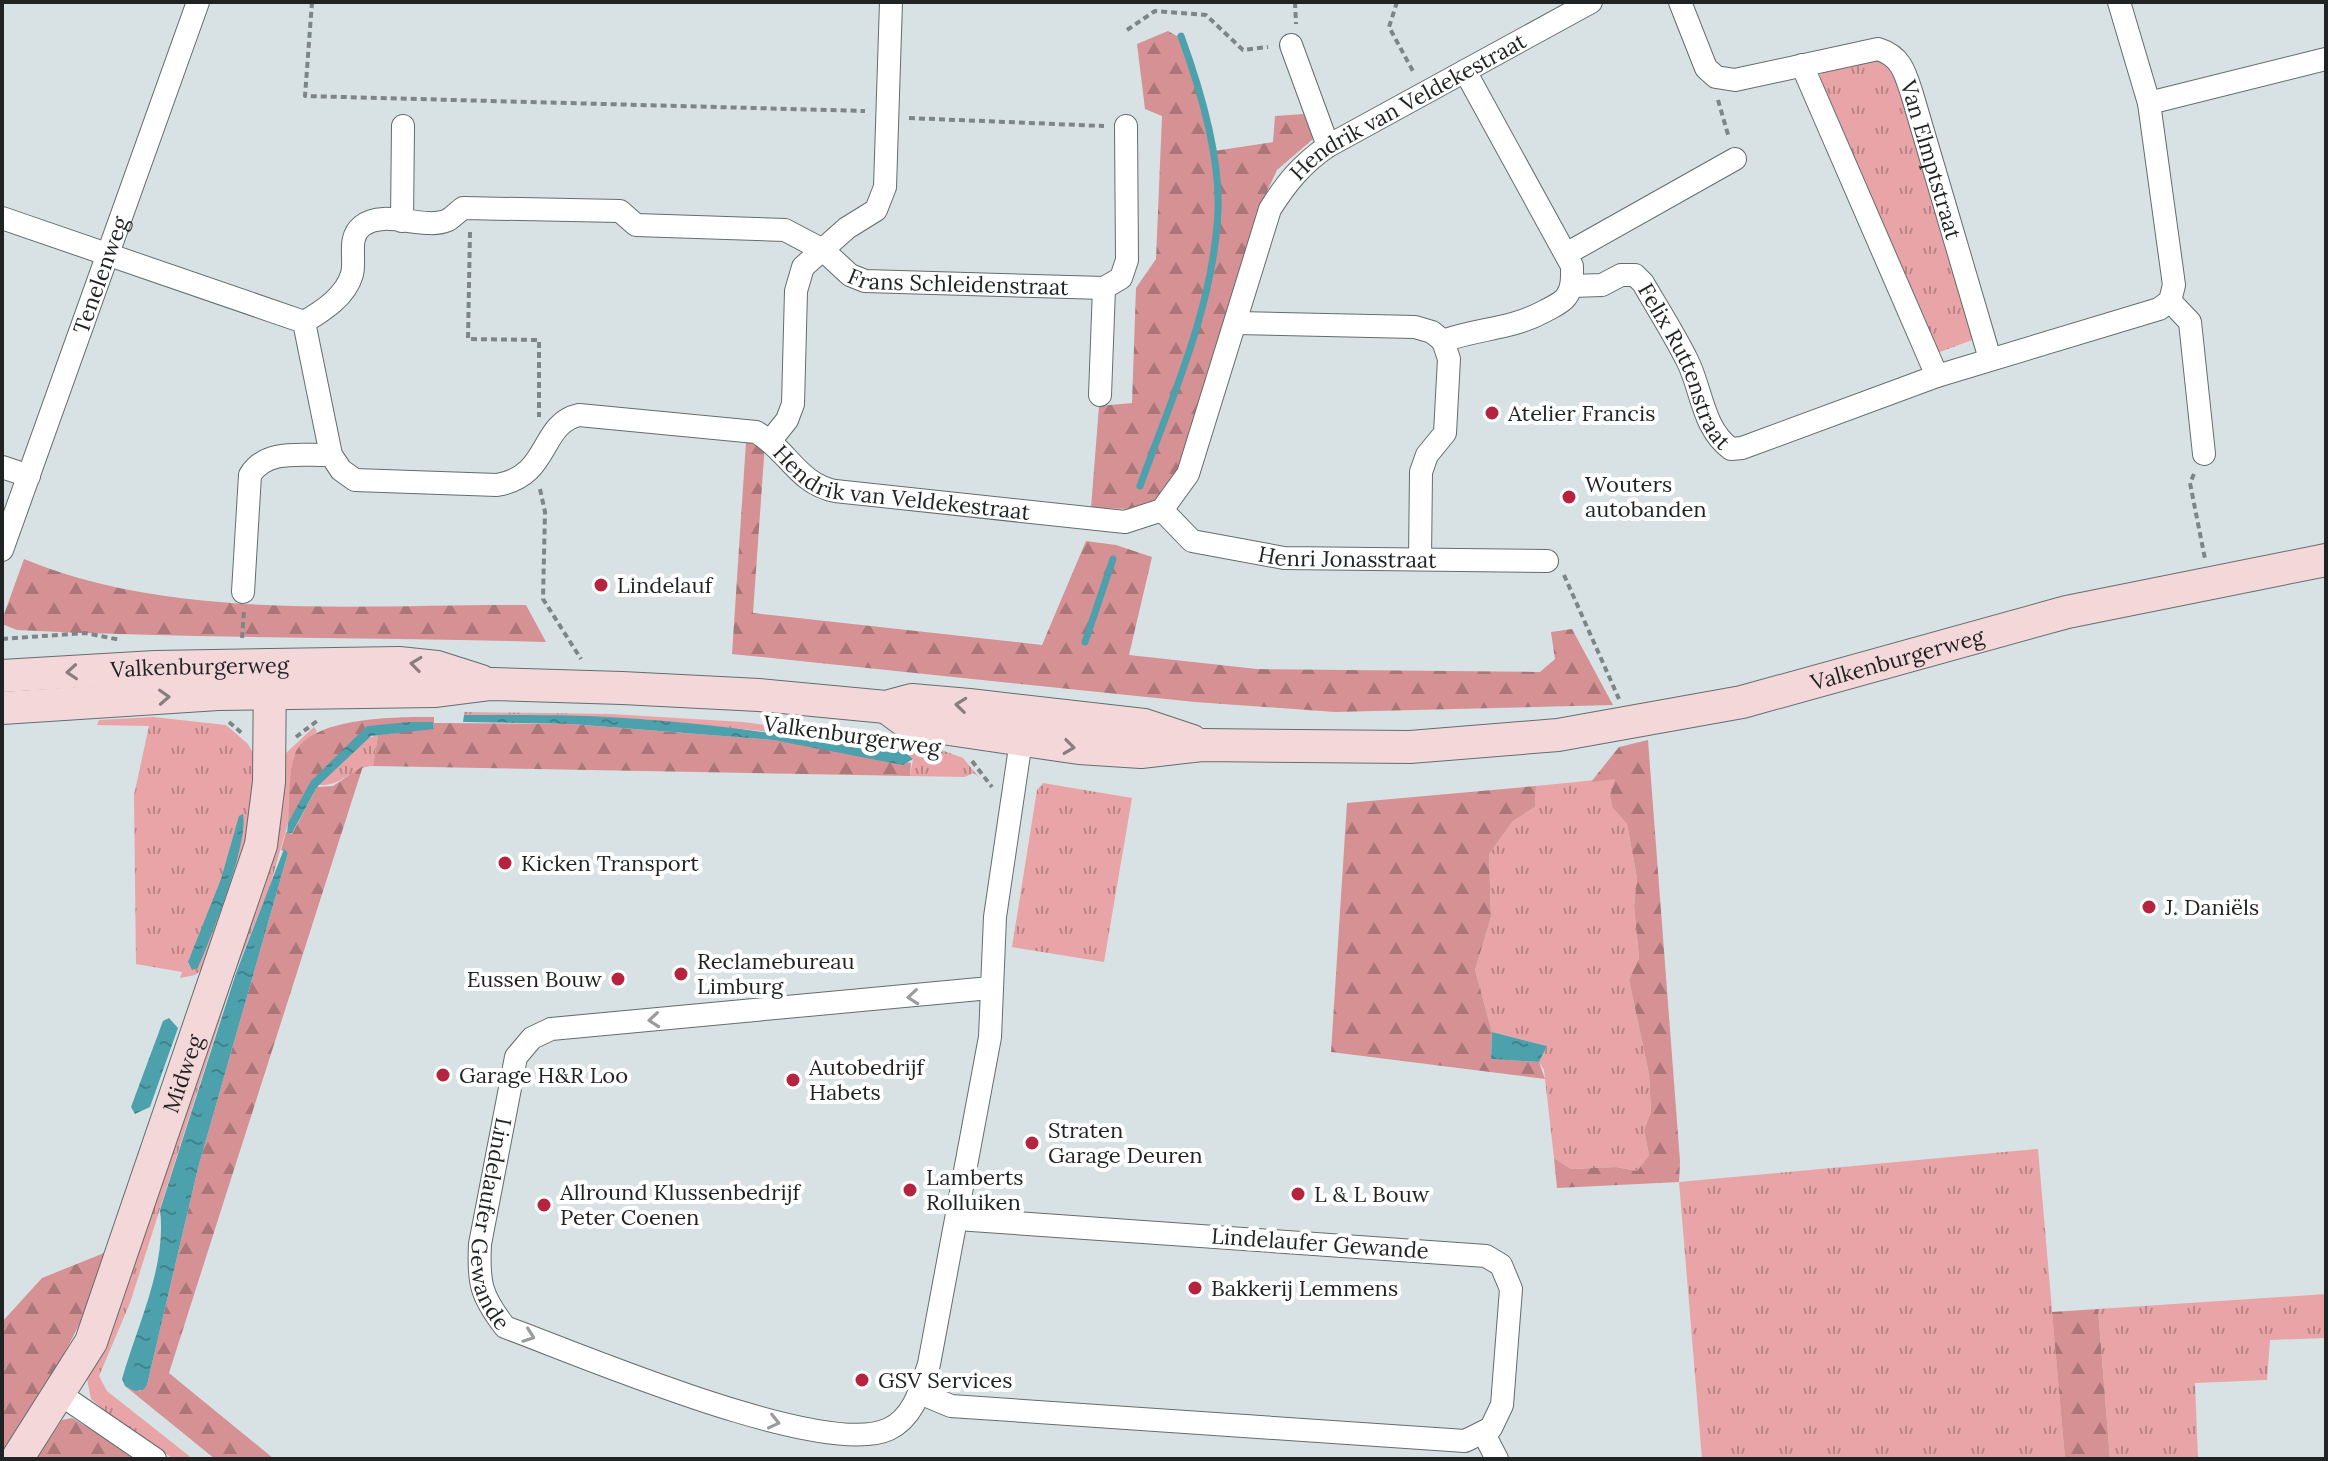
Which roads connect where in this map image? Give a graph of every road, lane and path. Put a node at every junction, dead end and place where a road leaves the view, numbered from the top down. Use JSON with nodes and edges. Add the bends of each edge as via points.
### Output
{"nodes":[{"id":1,"x":198,"y":2,"type":"edge"},
{"id":2,"x":312,"y":2,"type":"edge"},
{"id":3,"x":891,"y":2,"type":"edge"},
{"id":4,"x":1397,"y":2,"type":"edge"},
{"id":5,"x":1591,"y":2,"type":"edge"},
{"id":6,"x":1680,"y":2,"type":"edge"},
{"id":7,"x":2119,"y":2,"type":"edge"},
{"id":8,"x":1127,"y":30,"type":"dead end"},
{"id":9,"x":1291,"y":45,"type":"joint"},
{"id":10,"x":2326,"y":59,"type":"edge"},
{"id":11,"x":1802,"y":65,"type":"junction"},
{"id":12,"x":1465,"y":71,"type":"junction"},
{"id":13,"x":1716,"y":77,"type":"junction"},
{"id":14,"x":1425,"y":93,"type":"junction"},
{"id":15,"x":2149,"y":103,"type":"junction"},
{"id":16,"x":888,"y":115,"type":"junction"},
{"id":17,"x":403,"y":126,"type":"dead end"},
{"id":18,"x":1126,"y":126,"type":"joint"},
{"id":19,"x":1328,"y":146,"type":"junction"},
{"id":20,"x":1735,"y":159,"type":"joint"},
{"id":21,"x":471,"y":208,"type":"junction"},
{"id":22,"x":2,"y":218,"type":"edge"},
{"id":23,"x":402,"y":221,"type":"junction"},
{"id":24,"x":823,"y":250,"type":"junction"},
{"id":25,"x":107,"y":254,"type":"junction"},
{"id":26,"x":1566,"y":254,"type":"junction"},
{"id":27,"x":1572,"y":286,"type":"junction"},
{"id":28,"x":1104,"y":288,"type":"junction"},
{"id":29,"x":2170,"y":301,"type":"junction"},
{"id":30,"x":304,"y":322,"type":"junction"},
{"id":31,"x":1237,"y":323,"type":"junction"},
{"id":32,"x":1443,"y":341,"type":"junction"},
{"id":33,"x":1990,"y":359,"type":"junction"},
{"id":34,"x":1937,"y":376,"type":"junction"},
{"id":35,"x":1100,"y":395,"type":"dead end"},
{"id":36,"x":771,"y":440,"type":"junction"},
{"id":37,"x":2204,"y":454,"type":"joint"},
{"id":38,"x":331,"y":455,"type":"junction"},
{"id":39,"x":2,"y":467,"type":"edge"},
{"id":40,"x":533,"y":467,"type":"junction"},
{"id":41,"x":29,"y":476,"type":"junction"},
{"id":42,"x":1162,"y":510,"type":"junction"},
{"id":43,"x":2,"y":550,"type":"edge"},
{"id":44,"x":1420,"y":559,"type":"junction"},
{"id":45,"x":2326,"y":560,"type":"edge"},
{"id":46,"x":1547,"y":561,"type":"joint"},
{"id":47,"x":2209,"y":581,"type":"junction"},
{"id":48,"x":243,"y":592,"type":"dead end"},
{"id":49,"x":242,"y":619,"type":"dead end"},
{"id":50,"x":242,"y":637,"type":"dead end"},
{"id":51,"x":581,"y":659,"type":"dead end"},
{"id":52,"x":2,"y":676,"type":"edge"},
{"id":53,"x":270,"y":693,"type":"junction"},
{"id":54,"x":2,"y":708,"type":"edge"},
{"id":55,"x":321,"y":719,"type":"dead end"},
{"id":56,"x":227,"y":720,"type":"dead end"},
{"id":57,"x":1630,"y":722,"type":"junction"},
{"id":58,"x":820,"y":730,"type":"dead end"},
{"id":59,"x":893,"y":739,"type":"dead end"},
{"id":60,"x":1021,"y":740,"type":"junction"},
{"id":61,"x":962,"y":753,"type":"dead end"},
{"id":62,"x":990,"y":988,"type":"junction"},
{"id":63,"x":957,"y":1219,"type":"junction"},
{"id":64,"x":920,"y":1393,"type":"junction"},
{"id":65,"x":60,"y":1394,"type":"junction"},
{"id":66,"x":1484,"y":1434,"type":"junction"},
{"id":67,"x":17,"y":1459,"type":"edge"},
{"id":68,"x":155,"y":1459,"type":"edge"},
{"id":69,"x":1497,"y":1459,"type":"edge"}],
"edges":[{"from":1,"to":25,"type":"street","name":"Tenelenweg"},
{"from":2,"to":16,"type":"path","via":[[305,96]]},
{"from":3,"to":16,"type":"street"},
{"from":4,"to":14,"type":"path","via":[[1389,27]]},
{"from":5,"to":12,"type":"street","name":"Hendrik van Veldekestraat"},
{"from":6,"to":13,"type":"street","via":[[1706,68]]},
{"from":7,"to":15,"type":"street"},
{"from":8,"to":9,"type":"path","via":[[1155,11],[1206,15],[1243,50]]},
{"from":9,"to":19,"type":"street"},
{"from":10,"to":15,"type":"street"},
{"from":11,"to":13,"type":"street","name":"Van Elmptstraat","via":[[1735,80]]},
{"from":11,"to":33,"type":"street","name":"Van Elmptstraat","via":[[1878,49],[1892,53],[1903,66]]},
{"from":11,"to":34,"type":"street"},
{"from":12,"to":14,"type":"street","name":"Hendrik van Veldekestraat"},
{"from":12,"to":26,"type":"street"},
{"from":13,"to":20,"type":"path"},
{"from":14,"to":19,"type":"street","name":"Hendrik van Veldekestraat"},
{"from":15,"to":29,"type":"street","via":[[2174,285]]},
{"from":16,"to":18,"type":"path"},
{"from":16,"to":24,"type":"street","via":[[885,187],[876,210]]},
{"from":17,"to":23,"type":"street"},
{"from":18,"to":28,"type":"street","via":[[1127,260],[1121,278]]},
{"from":19,"to":31,"type":"street","name":"Hendrik van Veldekestraat","via":[[1288,180],[1270,209]]},
{"from":20,"to":26,"type":"street"},
{"from":21,"to":23,"type":"street","via":[[447,221]]},
{"from":21,"to":24,"type":"street","name":"Frans Schleidenstraat","via":[[620,211],[636,225],[785,230]]},
{"from":21,"to":40,"type":"path","via":[[468,339],[539,340]]},
{"from":22,"to":25,"type":"street"},
{"from":23,"to":30,"type":"street","via":[[372,221],[359,228],[352,274],[341,294]]},
{"from":24,"to":28,"type":"street","name":"Frans Schleidenstraat","via":[[850,275],[865,281]]},
{"from":24,"to":36,"type":"street","via":[[803,267],[798,281],[793,404]]},
{"from":25,"to":30,"type":"street"},
{"from":25,"to":41,"type":"street","name":"Tenelenweg"},
{"from":26,"to":27,"type":"street"},
{"from":27,"to":32,"type":"street","via":[[1565,300],[1522,323]]},
{"from":27,"to":34,"type":"street","name":"Felix Ruttenstraat","via":[[1602,285],[1621,275],[1635,275],[1643,283],[1689,363],[1698,399],[1731,449]]},
{"from":28,"to":35,"type":"street"},
{"from":29,"to":33,"type":"street","via":[[2159,309]]},
{"from":29,"to":37,"type":"street","via":[[2190,322]]},
{"from":30,"to":38,"type":"street"},
{"from":31,"to":32,"type":"street","via":[[1415,327]]},
{"from":31,"to":42,"type":"street","name":"Hendrik van Veldekestraat","via":[[1188,474]]},
{"from":32,"to":44,"type":"street","via":[[1449,359],[1445,433],[1421,472]]},
{"from":33,"to":34,"type":"street"},
{"from":36,"to":40,"type":"street","name":"Hendrik van Veldekestraat","via":[[756,432],[579,415],[560,424]]},
{"from":36,"to":42,"type":"street","name":"Hendrik van Veldekestraat","via":[[805,480],[835,491],[1125,522]]},
{"from":37,"to":47,"type":"path","via":[[2190,483]]},
{"from":38,"to":40,"type":"street","via":[[355,480],[497,485],[514,482]]},
{"from":38,"to":48,"type":"street","via":[[272,456],[258,462],[250,475]]},
{"from":39,"to":41,"type":"street"},
{"from":40,"to":51,"type":"path","via":[[545,512],[543,599]]},
{"from":41,"to":43,"type":"street","name":"Tenelenweg"},
{"from":42,"to":44,"type":"street","name":"Henri Jonasstraat","via":[[1192,541],[1212,546],[1284,558]]},
{"from":44,"to":46,"type":"street","name":"Henri Jonasstraat"},
{"from":45,"to":47,"type":"main road","name":"Valkenburgerweg"},
{"from":46,"to":57,"type":"path","via":[[1551,573],[1563,573]]},
{"from":47,"to":57,"type":"main road","name":"Valkenburgerweg","via":[[2067,612],[1742,702]]},
{"from":49,"to":50,"type":"path"},
{"from":53,"to":52,"type":"main road","name":"Valkenburgerweg","one_way":true},
{"from":54,"to":53,"type":"main road","name":"Valkenburgerweg","one_way":true},
{"from":53,"to":55,"type":"path"},
{"from":53,"to":56,"type":"path"},
{"from":53,"to":60,"type":"main road","name":"Valkenburgerweg","via":[[436,691],[491,684],[759,695],[886,707],[912,700]]},
{"from":53,"to":65,"type":"main road","name":"Midweg","via":[[269,782],[261,845],[109,1296],[91,1342]]},
{"from":57,"to":60,"type":"main road","name":"Valkenburgerweg","via":[[1453,745],[1202,745],[1144,725]]},
{"from":58,"to":59,"type":"path","name":"Valkenburgerweg"},
{"from":60,"to":61,"type":"path","name":"Valkenburgerweg","via":[[972,761]]},
{"from":60,"to":62,"type":"street","name":"Lindelaufer Gewande"},
{"from":62,"to":63,"type":"street","name":"Lindelaufer Gewande","via":[[990,1037]]},
{"from":62,"to":64,"type":"street","name":"Lindelaufer Gewande","one_way":true,"via":[[551,1029],[532,1038],[516,1057],[480,1244],[478,1276],[485,1302],[505,1327],[760,1419],[865,1437],[890,1429],[908,1414]]},
{"from":63,"to":64,"type":"street","name":"Lindelaufer Gewande"},
{"from":63,"to":66,"type":"street","name":"Lindelaufer Gewande","via":[[1486,1256],[1501,1265],[1511,1289],[1502,1405]]},
{"from":64,"to":66,"type":"street","via":[[951,1406],[1454,1441]]},
{"from":65,"to":67,"type":"main road","name":"Midweg"},
{"from":65,"to":68,"type":"street"},
{"from":66,"to":69,"type":"street"}]}
